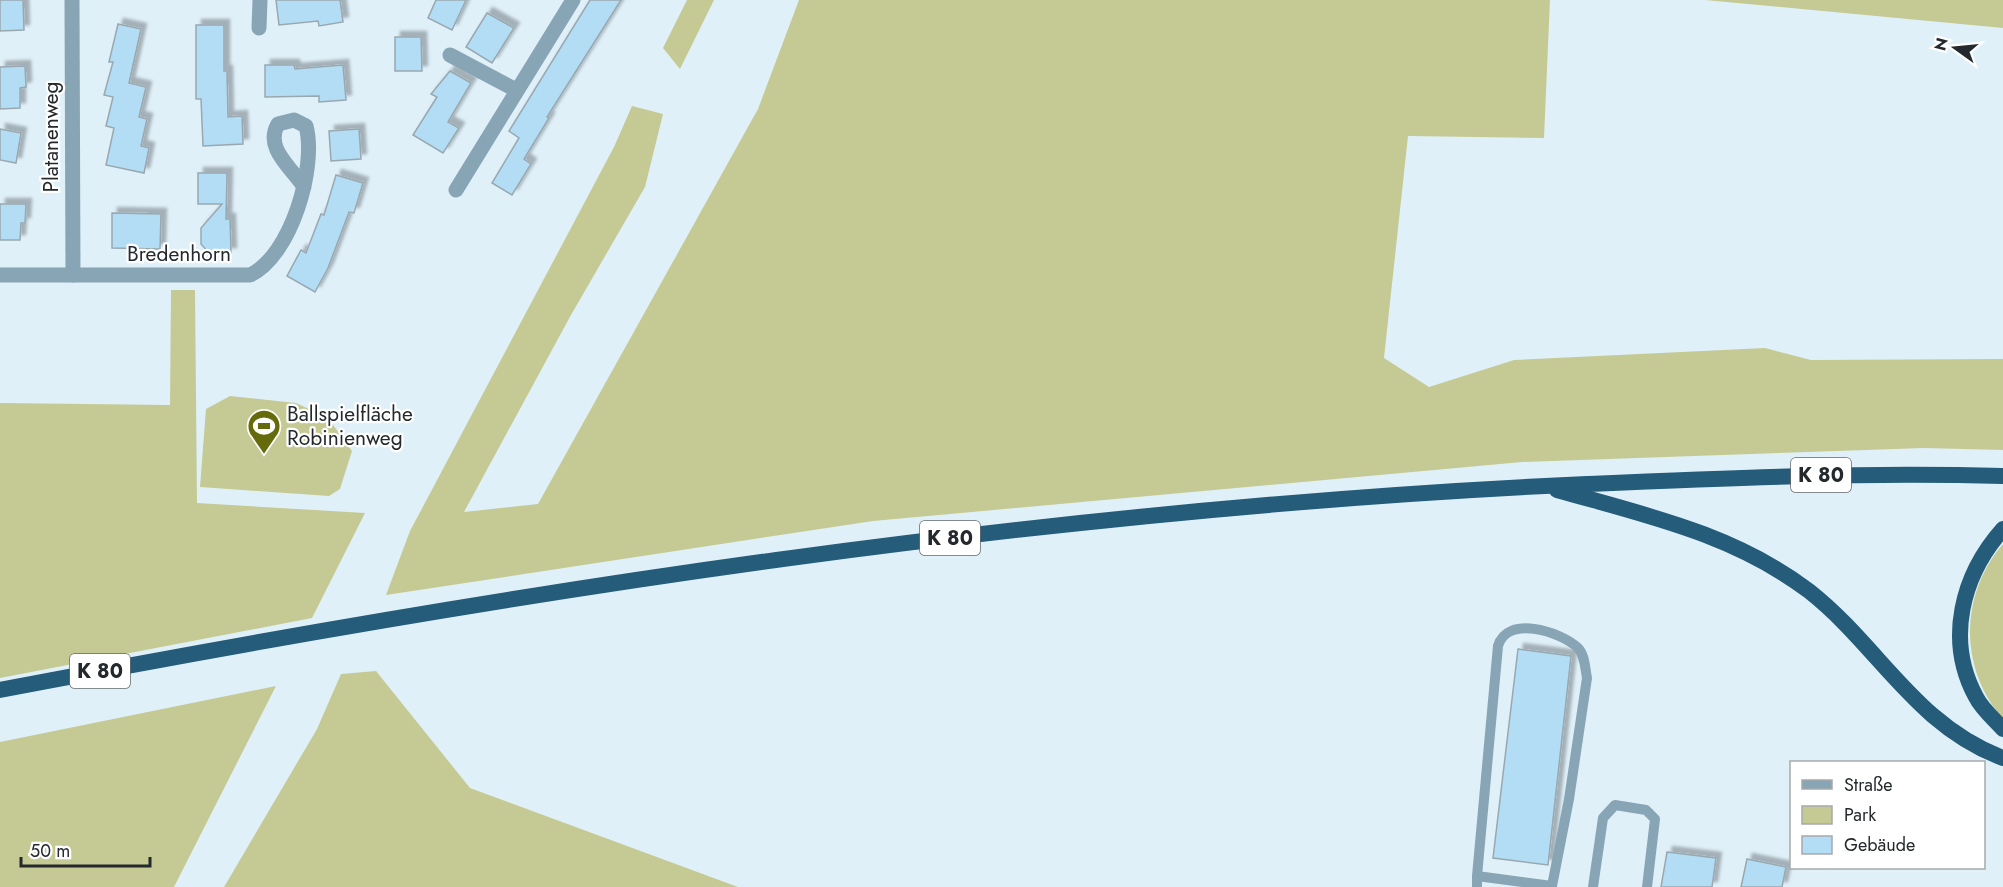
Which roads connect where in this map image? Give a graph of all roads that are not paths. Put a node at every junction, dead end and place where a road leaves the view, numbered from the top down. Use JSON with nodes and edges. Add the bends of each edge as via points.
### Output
{"nodes":[{"id":1,"x":72,"y":0,"type":"edge"},
{"id":2,"x":260,"y":0,"type":"edge"},
{"id":3,"x":573,"y":0,"type":"edge"},
{"id":4,"x":259,"y":27,"type":"dead end"},
{"id":5,"x":450,"y":55,"type":"dead end"},
{"id":6,"x":516,"y":90,"type":"junction"},
{"id":7,"x":304,"y":187,"type":"dead end"},
{"id":8,"x":456,"y":189,"type":"dead end"},
{"id":9,"x":73,"y":274,"type":"junction"},
{"id":10,"x":0,"y":275,"type":"edge"},
{"id":11,"x":2003,"y":476,"type":"edge"},
{"id":12,"x":1542,"y":486,"type":"junction"},
{"id":13,"x":2003,"y":529,"type":"edge"},
{"id":14,"x":0,"y":690,"type":"edge"},
{"id":15,"x":2003,"y":729,"type":"edge"},
{"id":16,"x":2003,"y":758,"type":"edge"},
{"id":17,"x":1477,"y":881,"type":"edge"},
{"id":18,"x":1593,"y":887,"type":"edge"},
{"id":19,"x":1647,"y":887,"type":"edge"}],
"edges":[{"from":1,"to":9,"type":"street","name":"Platanenweg"},
{"from":2,"to":4,"type":"street"},
{"from":3,"to":6,"type":"street"},
{"from":5,"to":6,"type":"street"},
{"from":6,"to":8,"type":"street"},
{"from":7,"to":9,"type":"street","name":"Bredenhorn","via":[[294,221],[264,269],[250,275]]},
{"from":9,"to":10,"type":"street","name":"Bredenhorn"},
{"from":11,"to":12,"type":"highway","number":"K 80","via":[[1747,476]]},
{"from":12,"to":14,"type":"highway","number":"K 80","via":[[1192,511],[863,548],[361,623]]},
{"from":12,"to":16,"type":"highway","via":[[1694,528],[1776,568],[1809,591],[1842,622],[1929,714],[1960,737]]},
{"from":13,"to":15,"type":"highway","via":[[1971,574],[1960,628],[1967,678],[1977,699]]},
{"from":17,"to":17,"type":"lane","via":[[1500,638],[1522,628],[1545,632],[1578,648],[1587,678],[1552,886]]},
{"from":18,"to":19,"type":"lane","via":[[1603,818],[1615,805],[1646,810],[1655,819]]}]}
